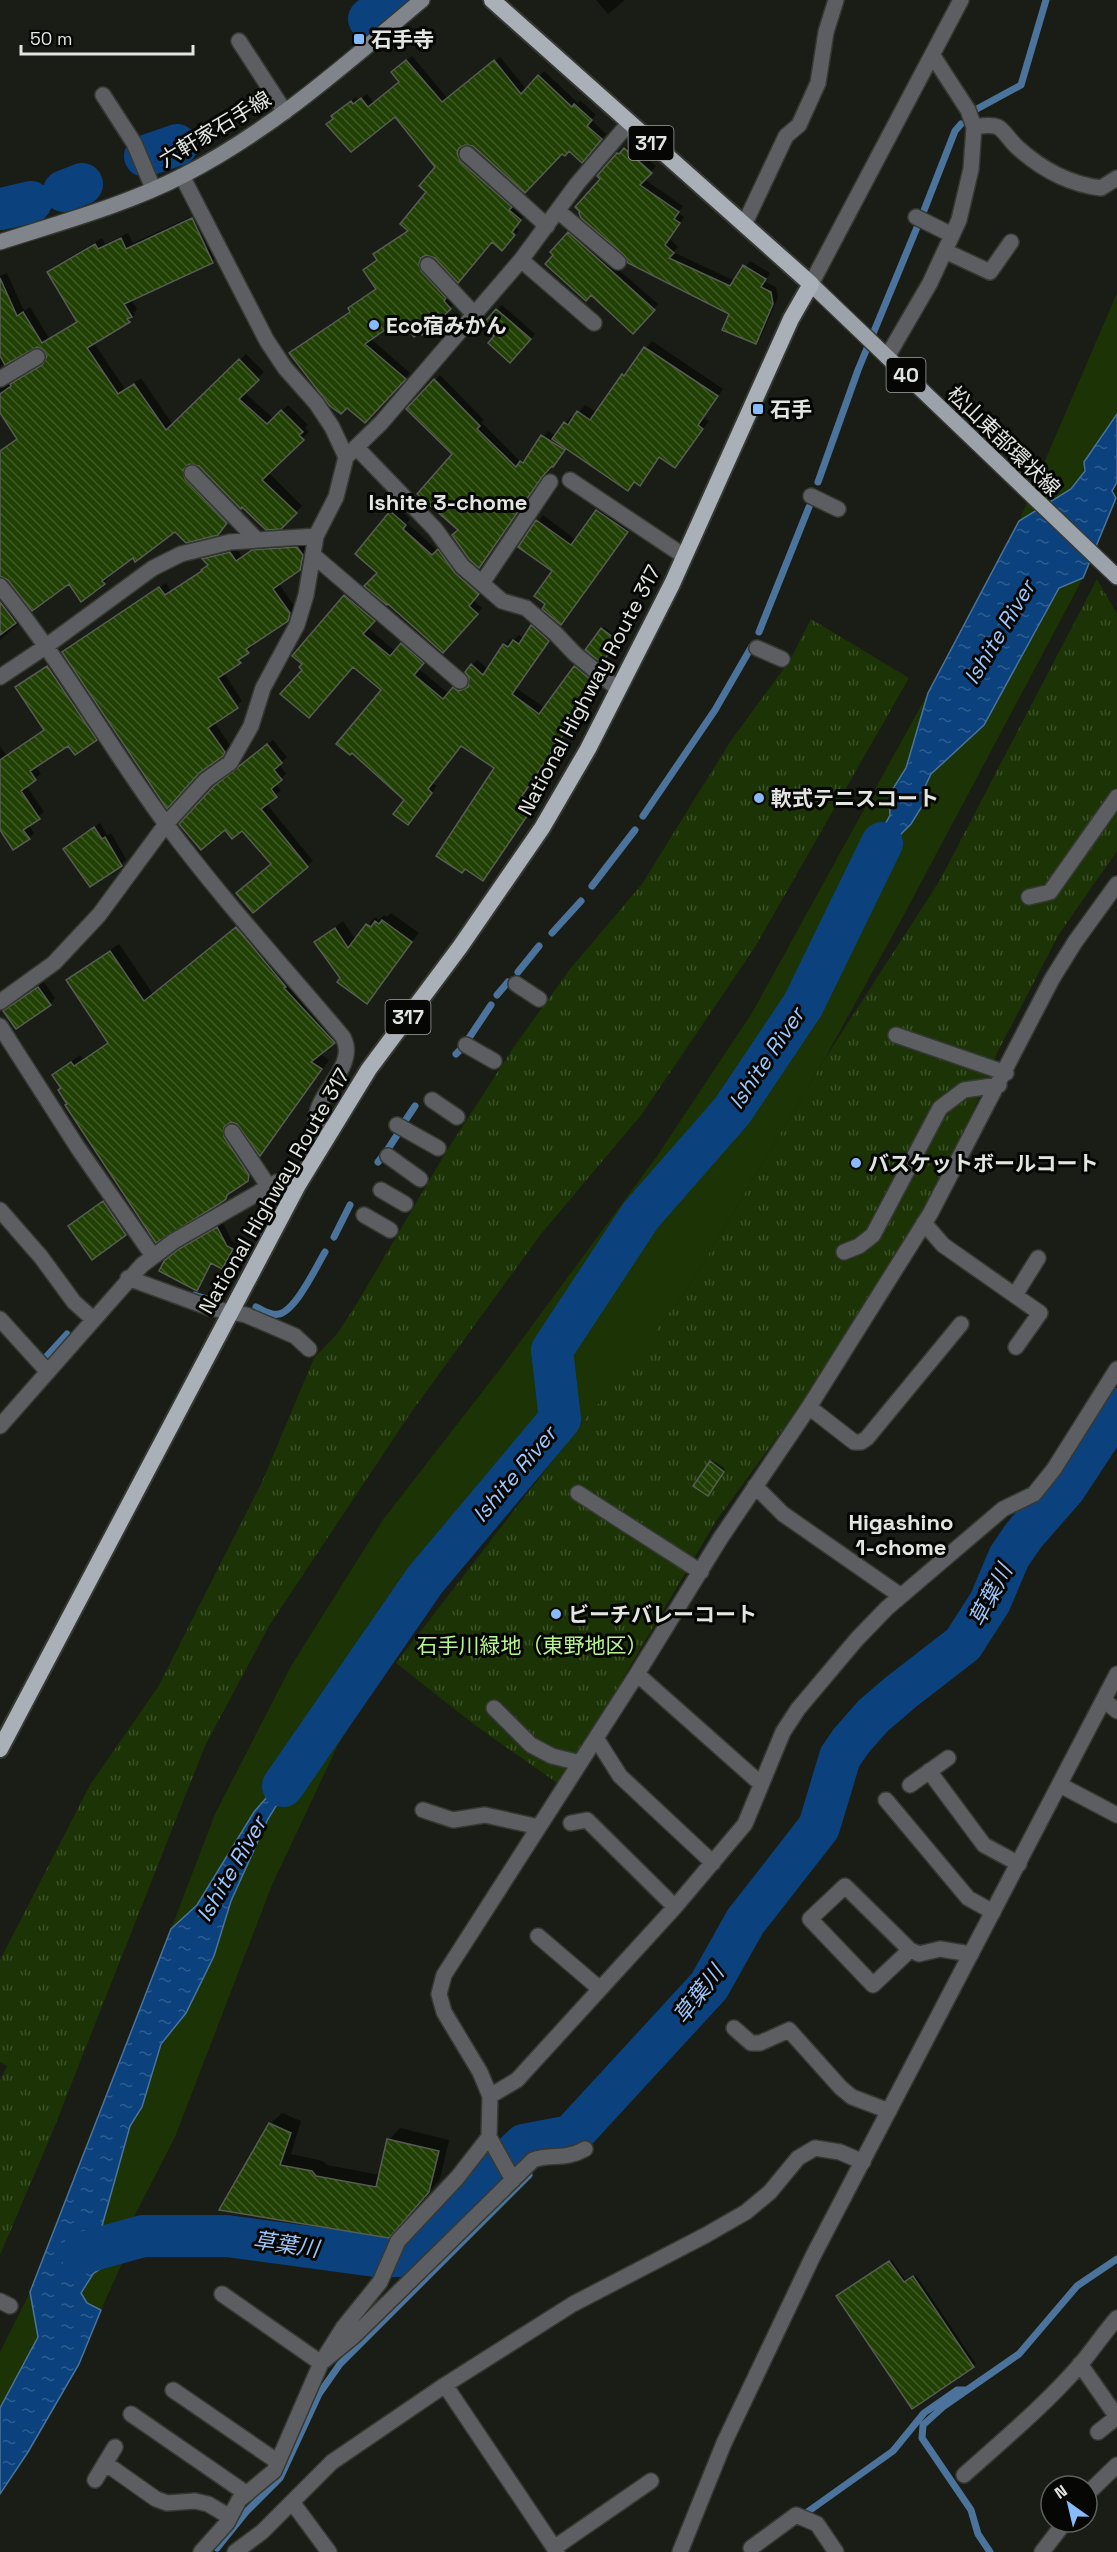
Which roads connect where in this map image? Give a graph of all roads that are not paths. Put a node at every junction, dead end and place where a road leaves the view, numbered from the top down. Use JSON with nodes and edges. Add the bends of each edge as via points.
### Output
{"nodes":[{"id":1,"x":422,"y":0,"type":"edge"},
{"id":2,"x":492,"y":0,"type":"edge"},
{"id":3,"x":836,"y":0,"type":"edge"},
{"id":4,"x":961,"y":0,"type":"edge"},
{"id":5,"x":239,"y":40,"type":"dead end"},
{"id":6,"x":933,"y":56,"type":"junction"},
{"id":7,"x":103,"y":95,"type":"dead end"},
{"id":8,"x":285,"y":112,"type":"junction"},
{"id":9,"x":629,"y":123,"type":"junction"},
{"id":10,"x":974,"y":127,"type":"junction"},
{"id":11,"x":467,"y":154,"type":"dead end"},
{"id":12,"x":182,"y":176,"type":"junction"},
{"id":13,"x":1117,"y":178,"type":"edge"},
{"id":14,"x":153,"y":188,"type":"junction"},
{"id":15,"x":558,"y":211,"type":"junction"},
{"id":16,"x":916,"y":217,"type":"dead end"},
{"id":17,"x":744,"y":225,"type":"junction"},
{"id":18,"x":547,"y":226,"type":"junction"},
{"id":19,"x":952,"y":236,"type":"junction"},
{"id":20,"x":0,"y":242,"type":"edge"},
{"id":21,"x":1011,"y":242,"type":"dead end"},
{"id":22,"x":945,"y":251,"type":"junction"},
{"id":23,"x":521,"y":260,"type":"junction"},
{"id":24,"x":618,"y":262,"type":"dead end"},
{"id":25,"x":428,"y":266,"type":"dead end"},
{"id":26,"x":811,"y":284,"type":"junction"},
{"id":27,"x":474,"y":314,"type":"junction"},
{"id":28,"x":594,"y":323,"type":"dead end"},
{"id":29,"x":37,"y":357,"type":"dead end"},
{"id":30,"x":887,"y":357,"type":"junction"},
{"id":31,"x":0,"y":379,"type":"edge"},
{"id":32,"x":351,"y":452,"type":"junction"},
{"id":33,"x":192,"y":473,"type":"dead end"},
{"id":34,"x":570,"y":480,"type":"dead end"},
{"id":35,"x":550,"y":482,"type":"dead end"},
{"id":36,"x":811,"y":496,"type":"dead end"},
{"id":37,"x":838,"y":509,"type":"dead end"},
{"id":38,"x":316,"y":536,"type":"junction"},
{"id":39,"x":257,"y":540,"type":"junction"},
{"id":40,"x":313,"y":555,"type":"junction"},
{"id":41,"x":684,"y":556,"type":"junction"},
{"id":42,"x":1112,"y":572,"type":"edge"},
{"id":43,"x":482,"y":583,"type":"junction"},
{"id":44,"x":0,"y":586,"type":"edge"},
{"id":45,"x":45,"y":647,"type":"junction"},
{"id":46,"x":757,"y":648,"type":"dead end"},
{"id":47,"x":782,"y":659,"type":"dead end"},
{"id":48,"x":0,"y":677,"type":"edge"},
{"id":49,"x":460,"y":681,"type":"dead end"},
{"id":50,"x":618,"y":689,"type":"junction"},
{"id":51,"x":1117,"y":797,"type":"edge"},
{"id":52,"x":166,"y":824,"type":"junction"},
{"id":53,"x":1117,"y":884,"type":"edge"},
{"id":54,"x":1029,"y":897,"type":"dead end"},
{"id":55,"x":516,"y":984,"type":"dead end"},
{"id":56,"x":539,"y":999,"type":"dead end"},
{"id":57,"x":0,"y":1002,"type":"edge"},
{"id":58,"x":0,"y":1026,"type":"edge"},
{"id":59,"x":896,"y":1035,"type":"dead end"},
{"id":60,"x":466,"y":1045,"type":"dead end"},
{"id":61,"x":494,"y":1061,"type":"dead end"},
{"id":62,"x":1002,"y":1079,"type":"junction"},
{"id":63,"x":432,"y":1100,"type":"dead end"},
{"id":64,"x":457,"y":1117,"type":"dead end"},
{"id":65,"x":397,"y":1125,"type":"dead end"},
{"id":66,"x":232,"y":1132,"type":"dead end"},
{"id":67,"x":329,"y":1133,"type":"junction"},
{"id":68,"x":438,"y":1148,"type":"dead end"},
{"id":69,"x":388,"y":1156,"type":"dead end"},
{"id":70,"x":420,"y":1179,"type":"dead end"},
{"id":71,"x":298,"y":1185,"type":"junction"},
{"id":72,"x":269,"y":1187,"type":"junction"},
{"id":73,"x":381,"y":1190,"type":"dead end"},
{"id":74,"x":405,"y":1204,"type":"dead end"},
{"id":75,"x":0,"y":1210,"type":"edge"},
{"id":76,"x":364,"y":1215,"type":"dead end"},
{"id":77,"x":924,"y":1223,"type":"junction"},
{"id":78,"x":390,"y":1230,"type":"dead end"},
{"id":79,"x":844,"y":1252,"type":"dead end"},
{"id":80,"x":153,"y":1256,"type":"junction"},
{"id":81,"x":1038,"y":1258,"type":"dead end"},
{"id":82,"x":128,"y":1278,"type":"junction"},
{"id":83,"x":1015,"y":1295,"type":"junction"},
{"id":84,"x":230,"y":1312,"type":"junction"},
{"id":85,"x":0,"y":1319,"type":"edge"},
{"id":86,"x":93,"y":1319,"type":"junction"},
{"id":87,"x":961,"y":1324,"type":"dead end"},
{"id":88,"x":1016,"y":1347,"type":"dead end"},
{"id":89,"x":309,"y":1349,"type":"dead end"},
{"id":90,"x":1117,"y":1369,"type":"edge"},
{"id":91,"x":48,"y":1372,"type":"junction"},
{"id":92,"x":809,"y":1407,"type":"junction"},
{"id":93,"x":0,"y":1426,"type":"edge"},
{"id":94,"x":755,"y":1486,"type":"junction"},
{"id":95,"x":578,"y":1493,"type":"dead end"},
{"id":96,"x":700,"y":1572,"type":"junction"},
{"id":97,"x":901,"y":1596,"type":"junction"},
{"id":98,"x":637,"y":1674,"type":"junction"},
{"id":99,"x":1117,"y":1674,"type":"edge"},
{"id":100,"x":1104,"y":1700,"type":"junction"},
{"id":101,"x":494,"y":1708,"type":"dead end"},
{"id":102,"x":1117,"y":1711,"type":"edge"},
{"id":103,"x":596,"y":1738,"type":"junction"},
{"id":104,"x":0,"y":1749,"type":"edge"},
{"id":105,"x":948,"y":1758,"type":"dead end"},
{"id":106,"x":580,"y":1763,"type":"junction"},
{"id":107,"x":929,"y":1772,"type":"junction"},
{"id":108,"x":761,"y":1784,"type":"junction"},
{"id":109,"x":910,"y":1785,"type":"dead end"},
{"id":110,"x":1060,"y":1785,"type":"junction"},
{"id":111,"x":886,"y":1800,"type":"dead end"},
{"id":112,"x":423,"y":1810,"type":"dead end"},
{"id":113,"x":1117,"y":1815,"type":"edge"},
{"id":114,"x":571,"y":1824,"type":"dead end"},
{"id":115,"x":539,"y":1827,"type":"junction"},
{"id":116,"x":714,"y":1863,"type":"junction"},
{"id":117,"x":1019,"y":1864,"type":"junction"},
{"id":118,"x":675,"y":1907,"type":"junction"},
{"id":119,"x":993,"y":1912,"type":"junction"},
{"id":120,"x":538,"y":1936,"type":"dead end"},
{"id":121,"x":910,"y":1950,"type":"junction"},
{"id":122,"x":971,"y":1954,"type":"junction"},
{"id":123,"x":600,"y":1989,"type":"junction"},
{"id":124,"x":734,"y":2028,"type":"dead end"},
{"id":125,"x":490,"y":2096,"type":"junction"},
{"id":126,"x":889,"y":2111,"type":"junction"},
{"id":127,"x":492,"y":2143,"type":"junction"},
{"id":128,"x":585,"y":2149,"type":"dead end"},
{"id":129,"x":863,"y":2162,"type":"junction"},
{"id":130,"x":511,"y":2177,"type":"junction"},
{"id":131,"x":222,"y":2294,"type":"dead end"},
{"id":132,"x":1117,"y":2318,"type":"edge"},
{"id":133,"x":321,"y":2363,"type":"junction"},
{"id":134,"x":1080,"y":2364,"type":"junction"},
{"id":135,"x":445,"y":2385,"type":"junction"},
{"id":136,"x":173,"y":2391,"type":"dead end"},
{"id":137,"x":131,"y":2414,"type":"dead end"},
{"id":138,"x":1117,"y":2417,"type":"edge"},
{"id":139,"x":1098,"y":2432,"type":"dead end"},
{"id":140,"x":116,"y":2447,"type":"dead end"},
{"id":141,"x":278,"y":2462,"type":"junction"},
{"id":142,"x":105,"y":2463,"type":"junction"},
{"id":143,"x":1117,"y":2465,"type":"edge"},
{"id":144,"x":964,"y":2475,"type":"dead end"},
{"id":145,"x":95,"y":2480,"type":"dead end"},
{"id":146,"x":651,"y":2481,"type":"dead end"},
{"id":147,"x":1099,"y":2482,"type":"edge"},
{"id":148,"x":247,"y":2494,"type":"junction"},
{"id":149,"x":292,"y":2502,"type":"junction"},
{"id":150,"x":230,"y":2517,"type":"junction"},
{"id":151,"x":1056,"y":2534,"type":"edge"},
{"id":152,"x":751,"y":2548,"type":"dead end"},
{"id":153,"x":550,"y":2549,"type":"edge"},
{"id":154,"x":201,"y":2552,"type":"edge"},
{"id":155,"x":235,"y":2552,"type":"edge"},
{"id":156,"x":329,"y":2552,"type":"edge"},
{"id":157,"x":680,"y":2552,"type":"edge"},
{"id":158,"x":836,"y":2552,"type":"edge"},
{"id":159,"x":1042,"y":2552,"type":"edge"}],
"edges":[{"from":1,"to":8,"type":"main road","name":"六軒家石手線"},
{"from":2,"to":9,"type":"highway","number":"317"},
{"from":3,"to":17,"type":"street","via":[[818,83],[799,125],[786,136]]},
{"from":4,"to":6,"type":"street"},
{"from":5,"to":8,"type":"street"},
{"from":6,"to":10,"type":"street","via":[[968,110]]},
{"from":6,"to":26,"type":"street"},
{"from":7,"to":14,"type":"street","via":[[134,143]]},
{"from":8,"to":12,"type":"main road","name":"六軒家石手線"},
{"from":9,"to":15,"type":"street"},
{"from":9,"to":17,"type":"highway","number":"317"},
{"from":10,"to":13,"type":"street","via":[[1000,128],[1036,165],[1084,186],[1101,188]]},
{"from":10,"to":19,"type":"street","via":[[971,169]]},
{"from":11,"to":18,"type":"street"},
{"from":12,"to":14,"type":"main road","name":"六軒家石手線"},
{"from":12,"to":32,"type":"street","via":[[267,340]]},
{"from":14,"to":20,"type":"main road","name":"六軒家石手線"},
{"from":15,"to":18,"type":"street"},
{"from":15,"to":24,"type":"street"},
{"from":16,"to":19,"type":"street"},
{"from":17,"to":26,"type":"highway","number":"317"},
{"from":18,"to":23,"type":"street"},
{"from":19,"to":22,"type":"street"},
{"from":21,"to":22,"type":"street","via":[[990,272]]},
{"from":22,"to":30,"type":"street"},
{"from":23,"to":27,"type":"street"},
{"from":23,"to":28,"type":"street"},
{"from":25,"to":27,"type":"street"},
{"from":26,"to":30,"type":"main road","name":"松山東部環状線","number":"40"},
{"from":26,"to":41,"type":"highway","name":"National Highway Route 317","number":"317","via":[[786,329]]},
{"from":27,"to":32,"type":"street","via":[[381,423]]},
{"from":29,"to":31,"type":"street"},
{"from":30,"to":42,"type":"main road","name":"松山東部環状線","number":"40"},
{"from":32,"to":38,"type":"street","via":[[336,497]]},
{"from":32,"to":43,"type":"street","via":[[435,529],[462,566]]},
{"from":33,"to":39,"type":"street"},
{"from":34,"to":41,"type":"street"},
{"from":35,"to":43,"type":"street"},
{"from":36,"to":37,"type":"street"},
{"from":38,"to":39,"type":"street"},
{"from":38,"to":40,"type":"street"},
{"from":39,"to":45,"type":"street","via":[[182,554],[153,568]]},
{"from":40,"to":49,"type":"street"},
{"from":40,"to":52,"type":"street","via":[[297,625],[262,688],[251,726],[230,764],[206,780]]},
{"from":41,"to":50,"type":"highway","name":"National Highway Route 317","number":"317"},
{"from":43,"to":50,"type":"street","via":[[502,601],[526,608]]},
{"from":44,"to":45,"type":"street"},
{"from":45,"to":48,"type":"street"},
{"from":45,"to":52,"type":"street"},
{"from":46,"to":47,"type":"street"},
{"from":50,"to":67,"type":"highway","name":"National Highway Route 317","number":"317","via":[[542,828],[369,1069]]},
{"from":51,"to":54,"type":"street","via":[[1050,892]]},
{"from":52,"to":57,"type":"street","via":[[99,915],[54,963]]},
{"from":52,"to":67,"type":"street","via":[[343,1037],[348,1047],[346,1060],[315,1112],[316,1123]]},
{"from":53,"to":62,"type":"street","via":[[1052,979]]},
{"from":55,"to":56,"type":"street"},
{"from":58,"to":80,"type":"street"},
{"from":59,"to":62,"type":"street"},
{"from":60,"to":61,"type":"street"},
{"from":62,"to":77,"type":"street"},
{"from":62,"to":79,"type":"street","via":[[963,1090],[940,1108],[873,1235]]},
{"from":63,"to":64,"type":"street"},
{"from":65,"to":68,"type":"street"},
{"from":66,"to":72,"type":"street"},
{"from":67,"to":71,"type":"highway","name":"National Highway Route 317","number":"317"},
{"from":69,"to":70,"type":"street"},
{"from":71,"to":72,"type":"street","via":[[288,1181]]},
{"from":71,"to":84,"type":"highway","name":"National Highway Route 317","number":"317"},
{"from":72,"to":80,"type":"street"},
{"from":73,"to":74,"type":"street"},
{"from":75,"to":86,"type":"street","via":[[74,1302]]},
{"from":76,"to":78,"type":"street"},
{"from":77,"to":83,"type":"street","via":[[943,1245]]},
{"from":77,"to":92,"type":"street"},
{"from":80,"to":82,"type":"street"},
{"from":81,"to":83,"type":"street"},
{"from":82,"to":84,"type":"street"},
{"from":82,"to":86,"type":"street"},
{"from":83,"to":88,"type":"street","via":[[1040,1313]]},
{"from":84,"to":89,"type":"street","via":[[295,1336]]},
{"from":84,"to":104,"type":"highway","name":"National Highway Route 317","number":"317"},
{"from":85,"to":91,"type":"street"},
{"from":86,"to":91,"type":"street"},
{"from":87,"to":92,"type":"street","via":[[861,1442],[854,1442]]},
{"from":90,"to":97,"type":"street","via":[[1034,1494],[1003,1509]]},
{"from":91,"to":93,"type":"street"},
{"from":92,"to":94,"type":"street"},
{"from":94,"to":96,"type":"street"},
{"from":94,"to":97,"type":"street","via":[[783,1514]]},
{"from":95,"to":96,"type":"street"},
{"from":96,"to":98,"type":"street"},
{"from":97,"to":108,"type":"street","via":[[857,1639],[798,1709],[783,1732]]},
{"from":98,"to":103,"type":"street"},
{"from":98,"to":108,"type":"street"},
{"from":99,"to":100,"type":"street"},
{"from":100,"to":102,"type":"street"},
{"from":100,"to":110,"type":"street"},
{"from":101,"to":106,"type":"street","via":[[531,1745],[552,1756]]},
{"from":103,"to":106,"type":"street"},
{"from":103,"to":116,"type":"street","via":[[620,1776]]},
{"from":105,"to":107,"type":"street"},
{"from":106,"to":115,"type":"street"},
{"from":107,"to":109,"type":"street"},
{"from":107,"to":117,"type":"street","via":[[984,1845]]},
{"from":108,"to":116,"type":"street","via":[[745,1824]]},
{"from":110,"to":113,"type":"street"},
{"from":110,"to":117,"type":"street"},
{"from":111,"to":119,"type":"street","via":[[968,1898]]},
{"from":112,"to":115,"type":"street","via":[[453,1820],[485,1815]]},
{"from":114,"to":118,"type":"street","via":[[587,1820]]},
{"from":115,"to":125,"type":"street","via":[[444,1976],[439,1994],[444,2012]]},
{"from":116,"to":118,"type":"street"},
{"from":117,"to":119,"type":"street"},
{"from":118,"to":123,"type":"street"},
{"from":119,"to":122,"type":"street"},
{"from":120,"to":123,"type":"street"},
{"from":121,"to":121,"type":"street","via":[[845,1886],[810,1919],[873,1985]]},
{"from":121,"to":122,"type":"street","via":[[919,1954],[940,1949]]},
{"from":122,"to":126,"type":"street"},
{"from":123,"to":125,"type":"street","via":[[517,2080]]},
{"from":124,"to":126,"type":"street","via":[[751,2043],[789,2030],[852,2097]]},
{"from":125,"to":127,"type":"street"},
{"from":126,"to":129,"type":"street"},
{"from":127,"to":130,"type":"street"},
{"from":127,"to":133,"type":"street","via":[[398,2241],[380,2282]]},
{"from":128,"to":130,"type":"street","via":[[565,2158],[539,2157]]},
{"from":129,"to":135,"type":"street","via":[[840,2152],[815,2148],[798,2158],[770,2192],[746,2212],[573,2304]]},
{"from":129,"to":157,"type":"street","via":[[729,2432]]},
{"from":130,"to":133,"type":"street","via":[[354,2336]]},
{"from":131,"to":133,"type":"street"},
{"from":132,"to":134,"type":"street"},
{"from":133,"to":141,"type":"street"},
{"from":134,"to":138,"type":"street"},
{"from":134,"to":144,"type":"street","via":[[1036,2411]]},
{"from":135,"to":149,"type":"street","via":[[332,2462]]},
{"from":135,"to":153,"type":"street"},
{"from":136,"to":141,"type":"street"},
{"from":137,"to":148,"type":"street"},
{"from":138,"to":139,"type":"street"},
{"from":140,"to":142,"type":"street"},
{"from":141,"to":148,"type":"street"},
{"from":142,"to":145,"type":"street"},
{"from":142,"to":150,"type":"street","via":[[156,2499],[208,2504]]},
{"from":143,"to":147,"type":"street"},
{"from":146,"to":153,"type":"street"},
{"from":148,"to":150,"type":"street"},
{"from":149,"to":155,"type":"street"},
{"from":149,"to":156,"type":"street"},
{"from":150,"to":154,"type":"street"},
{"from":151,"to":159,"type":"street"},
{"from":152,"to":158,"type":"street","via":[[796,2515],[817,2524]]}]}
